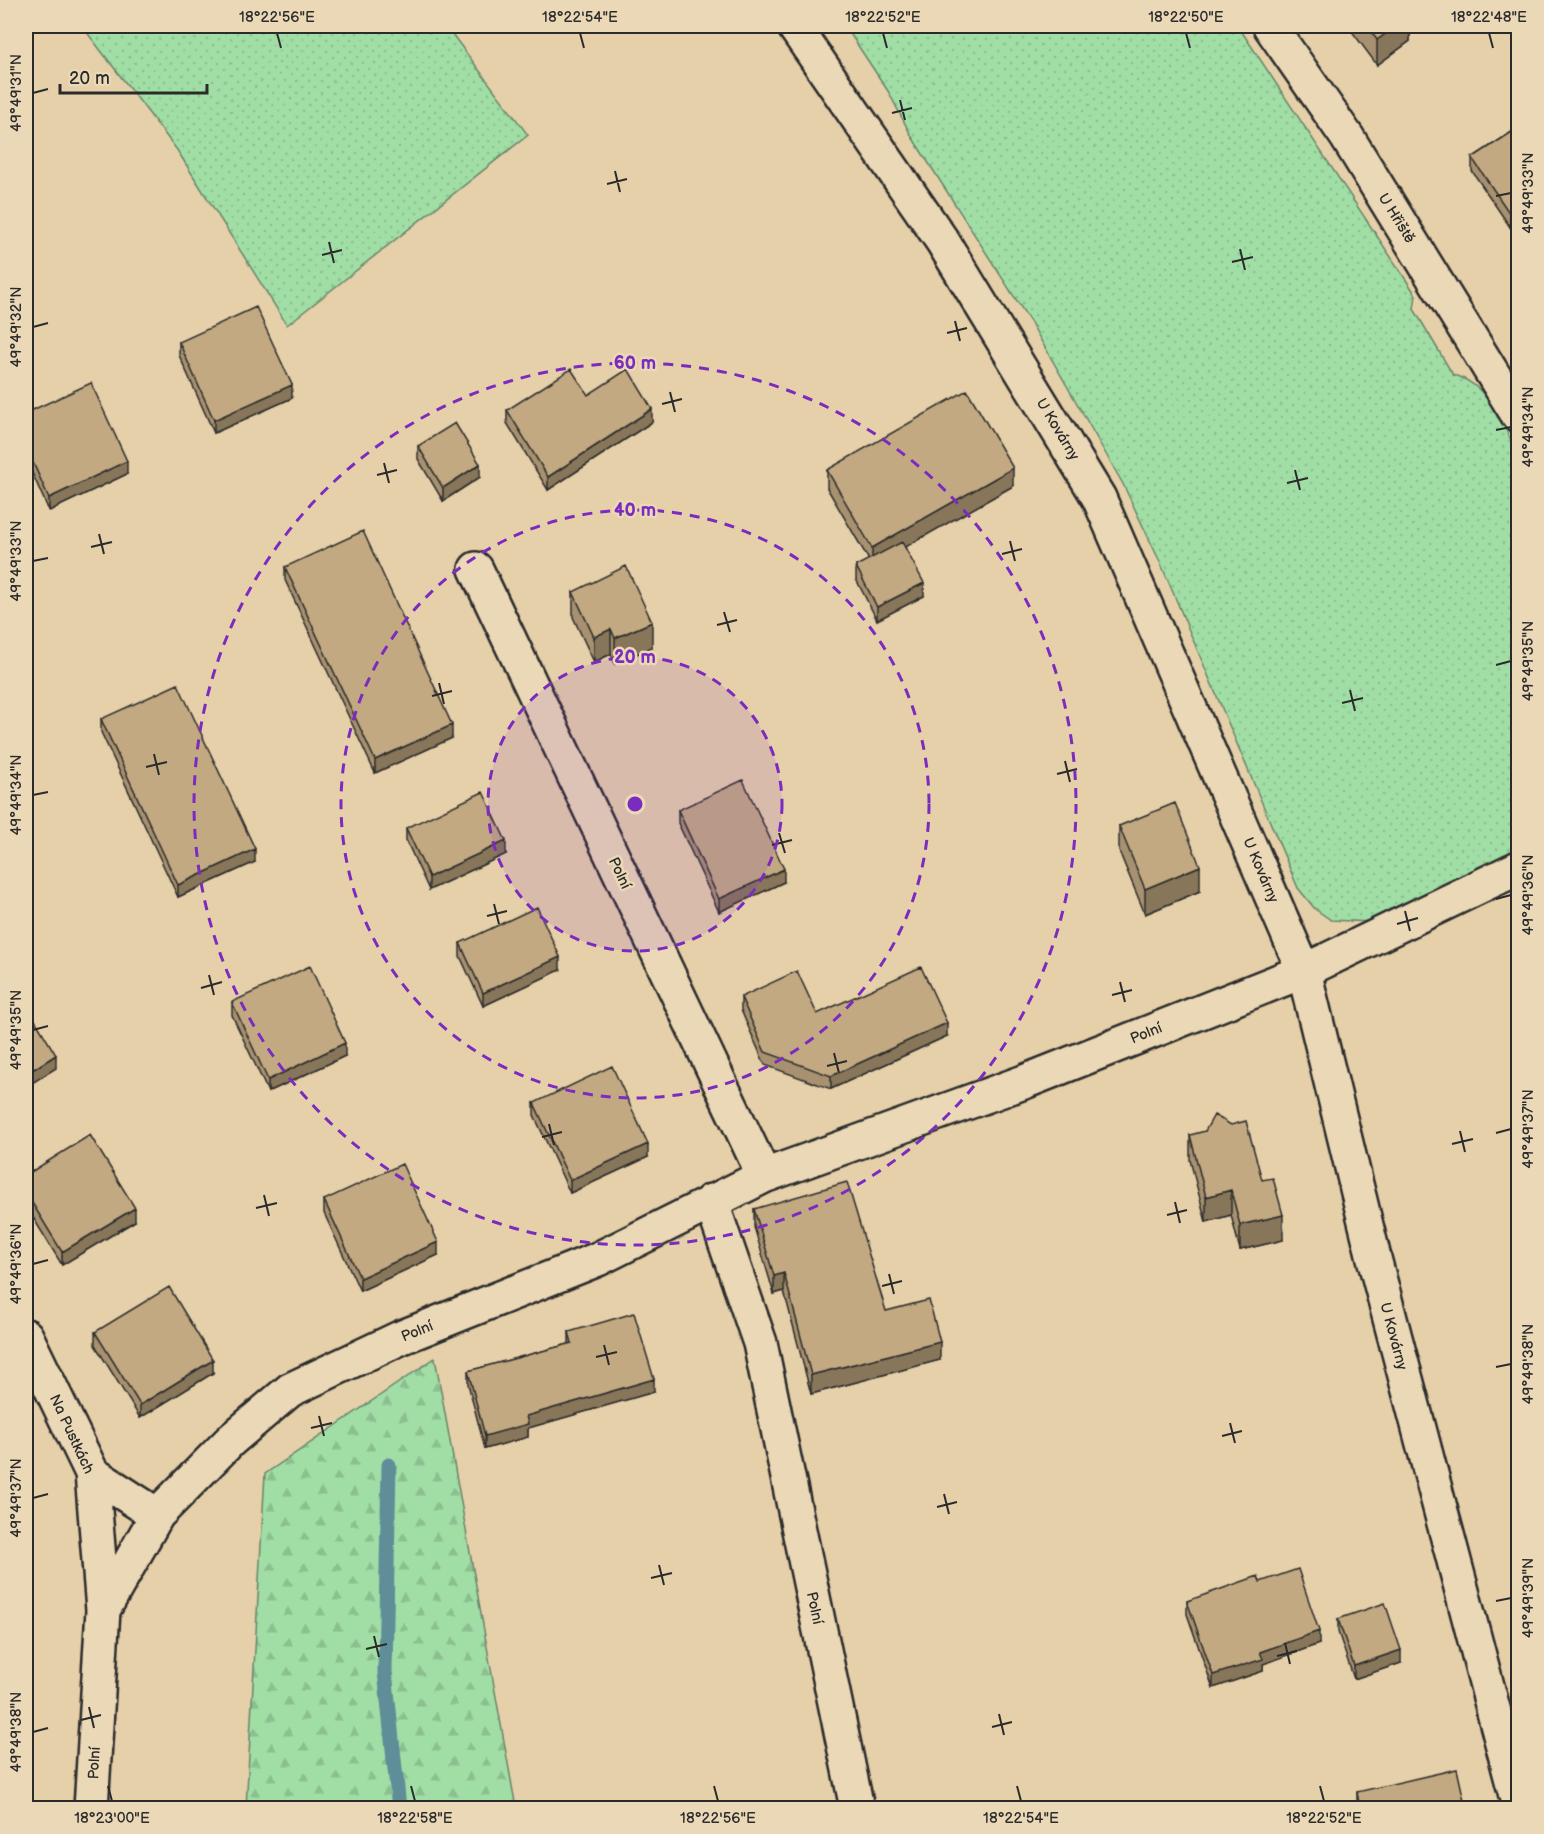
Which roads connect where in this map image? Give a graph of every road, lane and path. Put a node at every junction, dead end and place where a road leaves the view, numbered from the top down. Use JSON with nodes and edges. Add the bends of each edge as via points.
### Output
{"nodes":[{"id":1,"x":794,"y":26,"type":"edge"},
{"id":2,"x":1270,"y":26,"type":"edge"},
{"id":3,"x":1518,"y":415,"type":"edge"},
{"id":4,"x":476,"y":569,"type":"dead end"},
{"id":5,"x":1518,"y":868,"type":"edge"},
{"id":6,"x":1305,"y":970,"type":"junction"},
{"id":7,"x":764,"y":1176,"type":"junction"},
{"id":8,"x":711,"y":1201,"type":"junction"},
{"id":9,"x":26,"y":1336,"type":"edge"},
{"id":10,"x":92,"y":1473,"type":"junction"},
{"id":11,"x":157,"y":1515,"type":"junction"},
{"id":12,"x":103,"y":1610,"type":"junction"},
{"id":13,"x":1518,"y":1803,"type":"edge"},
{"id":14,"x":91,"y":1809,"type":"edge"},
{"id":15,"x":857,"y":1809,"type":"edge"}],
"edges":[{"from":1,"to":6,"type":"street","name":"U Kovárny","via":[[943,242],[1100,498]]},
{"from":2,"to":3,"type":"street","name":"U Hřiště","via":[[1347,137]]},
{"from":4,"to":7,"type":"street","name":"Polní"},
{"from":5,"to":6,"type":"street","name":"Polní"},
{"from":6,"to":7,"type":"street","name":"Polní","via":[[1024,1082]]},
{"from":6,"to":13,"type":"street","name":"U Kovárny","via":[[1375,1262]]},
{"from":7,"to":8,"type":"street","name":"Polní"},
{"from":8,"to":11,"type":"street","name":"Polní","via":[[598,1259],[400,1338],[290,1390],[231,1440]]},
{"from":8,"to":15,"type":"street","name":"Polní","via":[[760,1343]]},
{"from":9,"to":10,"type":"street","name":"Na Pustkách"},
{"from":10,"to":11,"type":"street"},
{"from":10,"to":12,"type":"street","name":"Na Pustkách"},
{"from":11,"to":12,"type":"street","name":"Polní"},
{"from":12,"to":14,"type":"street","name":"Polní"}]}
